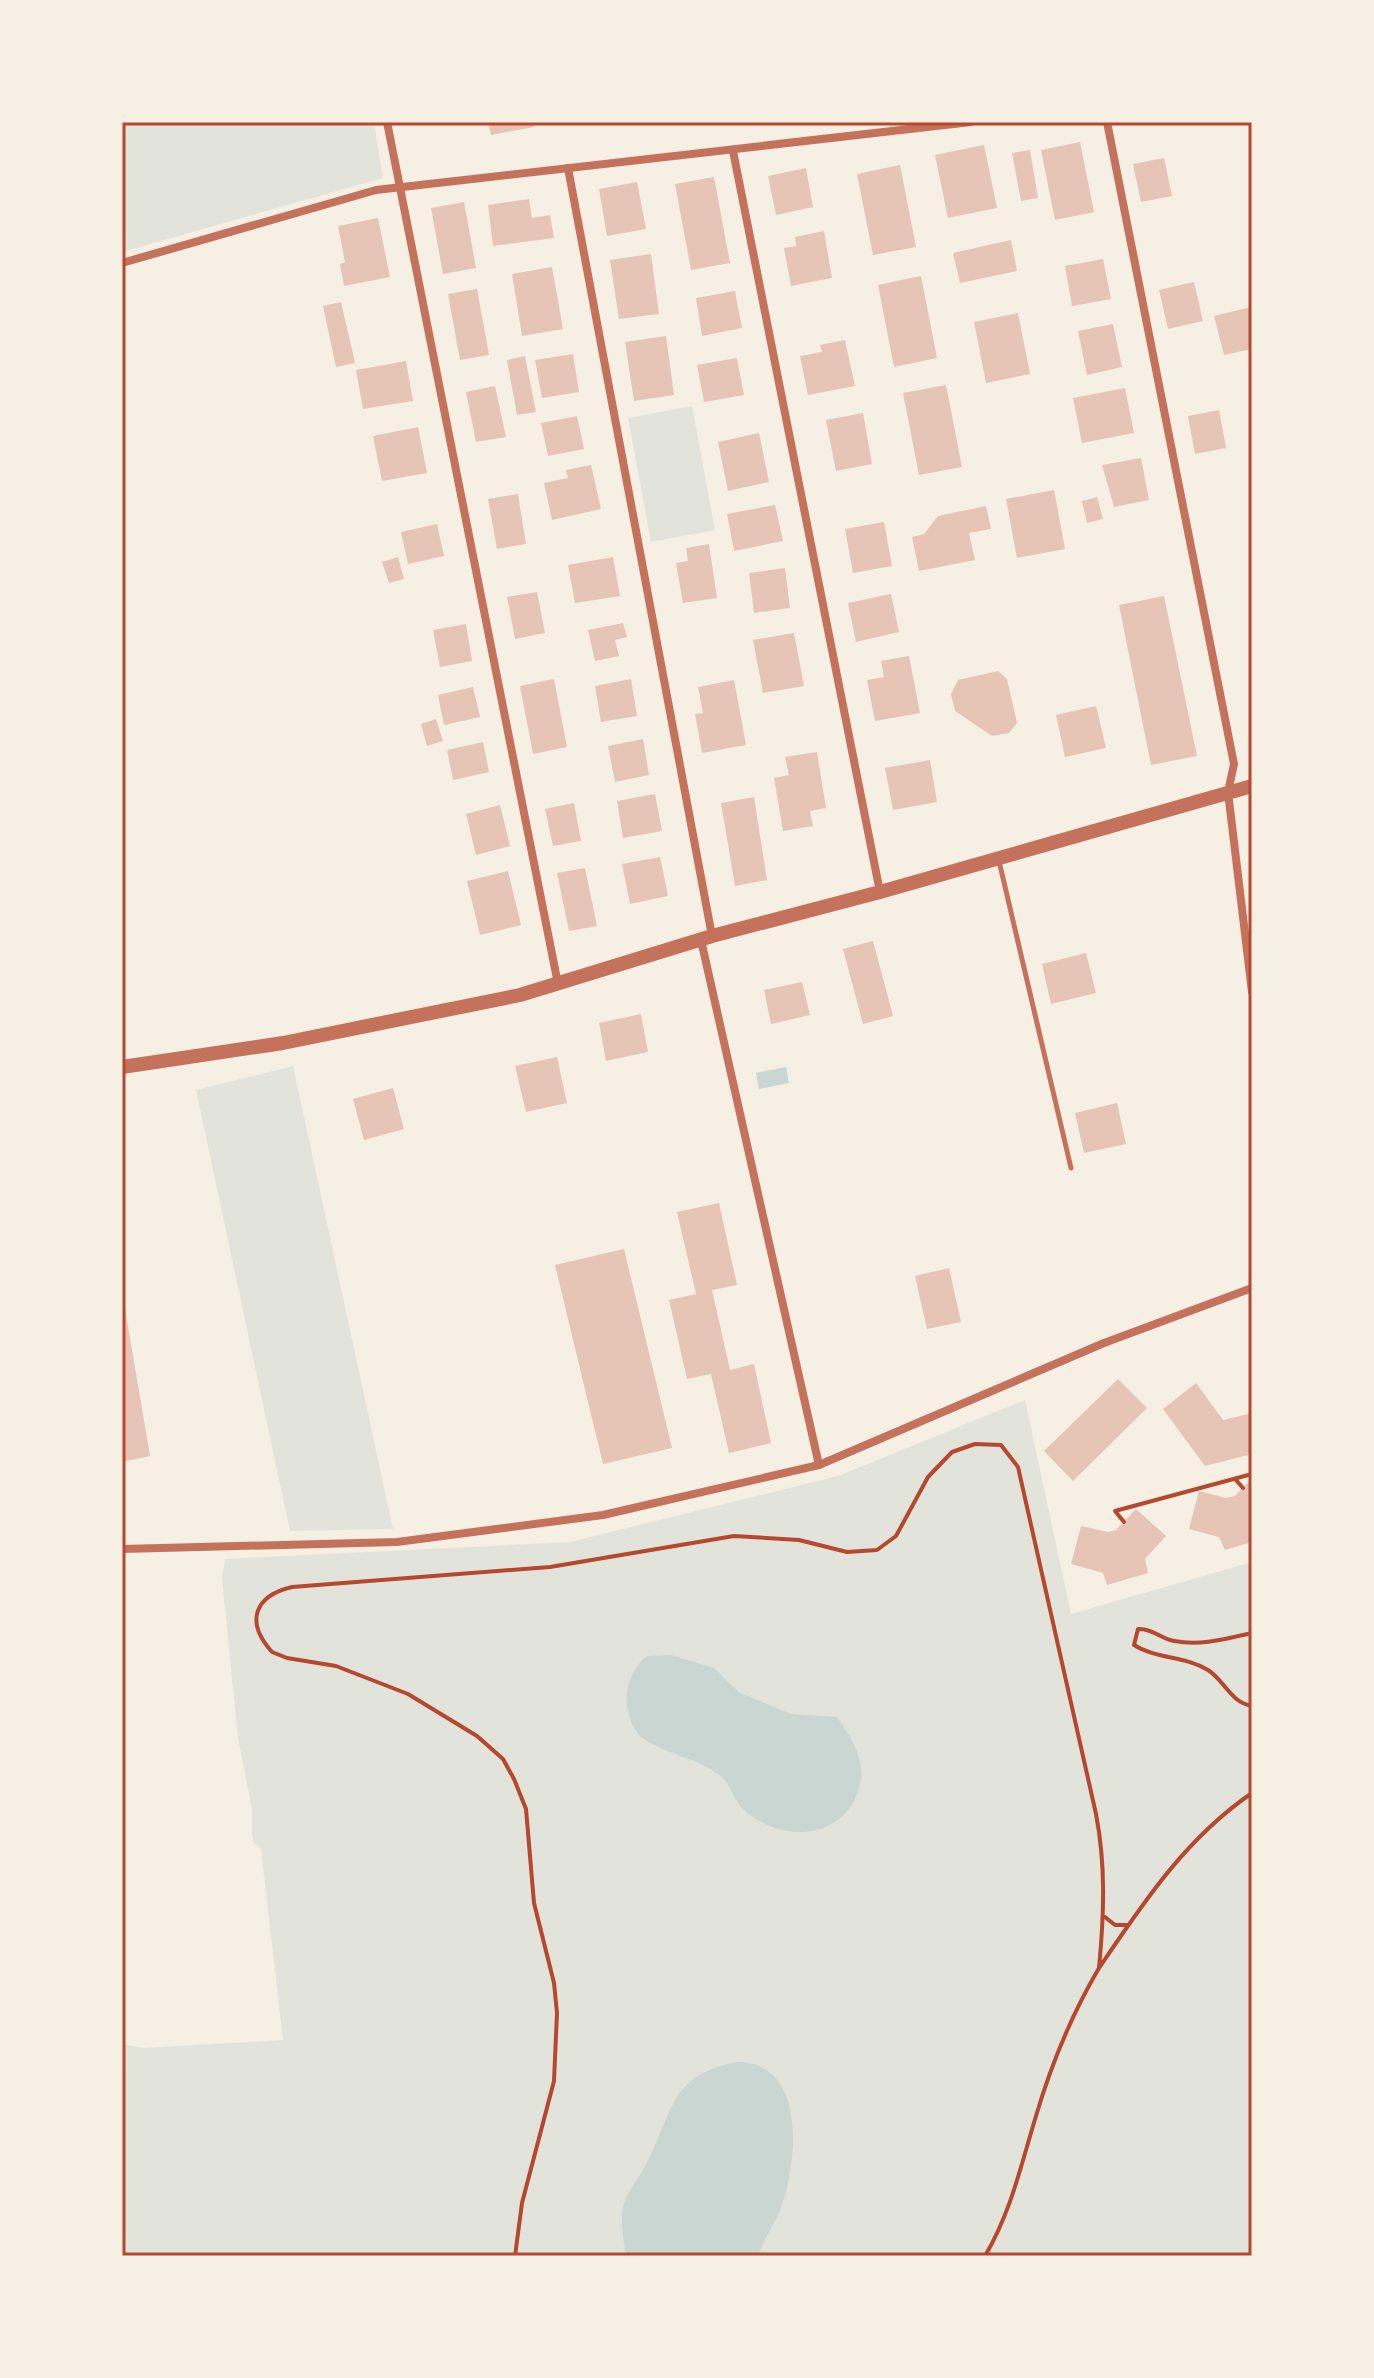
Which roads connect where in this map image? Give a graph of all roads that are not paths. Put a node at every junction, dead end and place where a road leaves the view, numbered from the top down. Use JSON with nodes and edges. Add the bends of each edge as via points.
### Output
{"nodes":[{"id":1,"x":387,"y":122,"type":"edge"},
{"id":2,"x":971,"y":122,"type":"edge"},
{"id":3,"x":1107,"y":122,"type":"edge"},
{"id":4,"x":733,"y":151,"type":"junction"},
{"id":5,"x":568,"y":168,"type":"junction"},
{"id":6,"x":398,"y":187,"type":"junction"},
{"id":7,"x":122,"y":263,"type":"edge"},
{"id":8,"x":1252,"y":786,"type":"edge"},
{"id":9,"x":1228,"y":792,"type":"junction"},
{"id":10,"x":999,"y":858,"type":"junction"},
{"id":11,"x":880,"y":892,"type":"junction"},
{"id":12,"x":706,"y":938,"type":"junction"},
{"id":13,"x":558,"y":984,"type":"junction"},
{"id":14,"x":1252,"y":992,"type":"edge"},
{"id":15,"x":122,"y":1067,"type":"edge"},
{"id":16,"x":1071,"y":1168,"type":"dead end"},
{"id":17,"x":1252,"y":1288,"type":"edge"},
{"id":18,"x":819,"y":1465,"type":"junction"},
{"id":19,"x":122,"y":1549,"type":"edge"}],
"edges":[{"from":1,"to":6,"type":"street"},
{"from":2,"to":4,"type":"street"},
{"from":3,"to":9,"type":"street","via":[[1234,764]]},
{"from":4,"to":5,"type":"street"},
{"from":4,"to":11,"type":"street"},
{"from":5,"to":6,"type":"street"},
{"from":5,"to":12,"type":"street"},
{"from":6,"to":7,"type":"street"},
{"from":6,"to":13,"type":"street"},
{"from":8,"to":9,"type":"street"},
{"from":9,"to":10,"type":"street"},
{"from":9,"to":14,"type":"street"},
{"from":10,"to":11,"type":"street"},
{"from":10,"to":16,"type":"lane"},
{"from":11,"to":12,"type":"street"},
{"from":12,"to":13,"type":"street"},
{"from":12,"to":18,"type":"street"},
{"from":13,"to":15,"type":"street","via":[[406,1020]]},
{"from":17,"to":18,"type":"street","via":[[1104,1343]]},
{"from":18,"to":19,"type":"street","via":[[603,1515],[397,1542]]}]}
